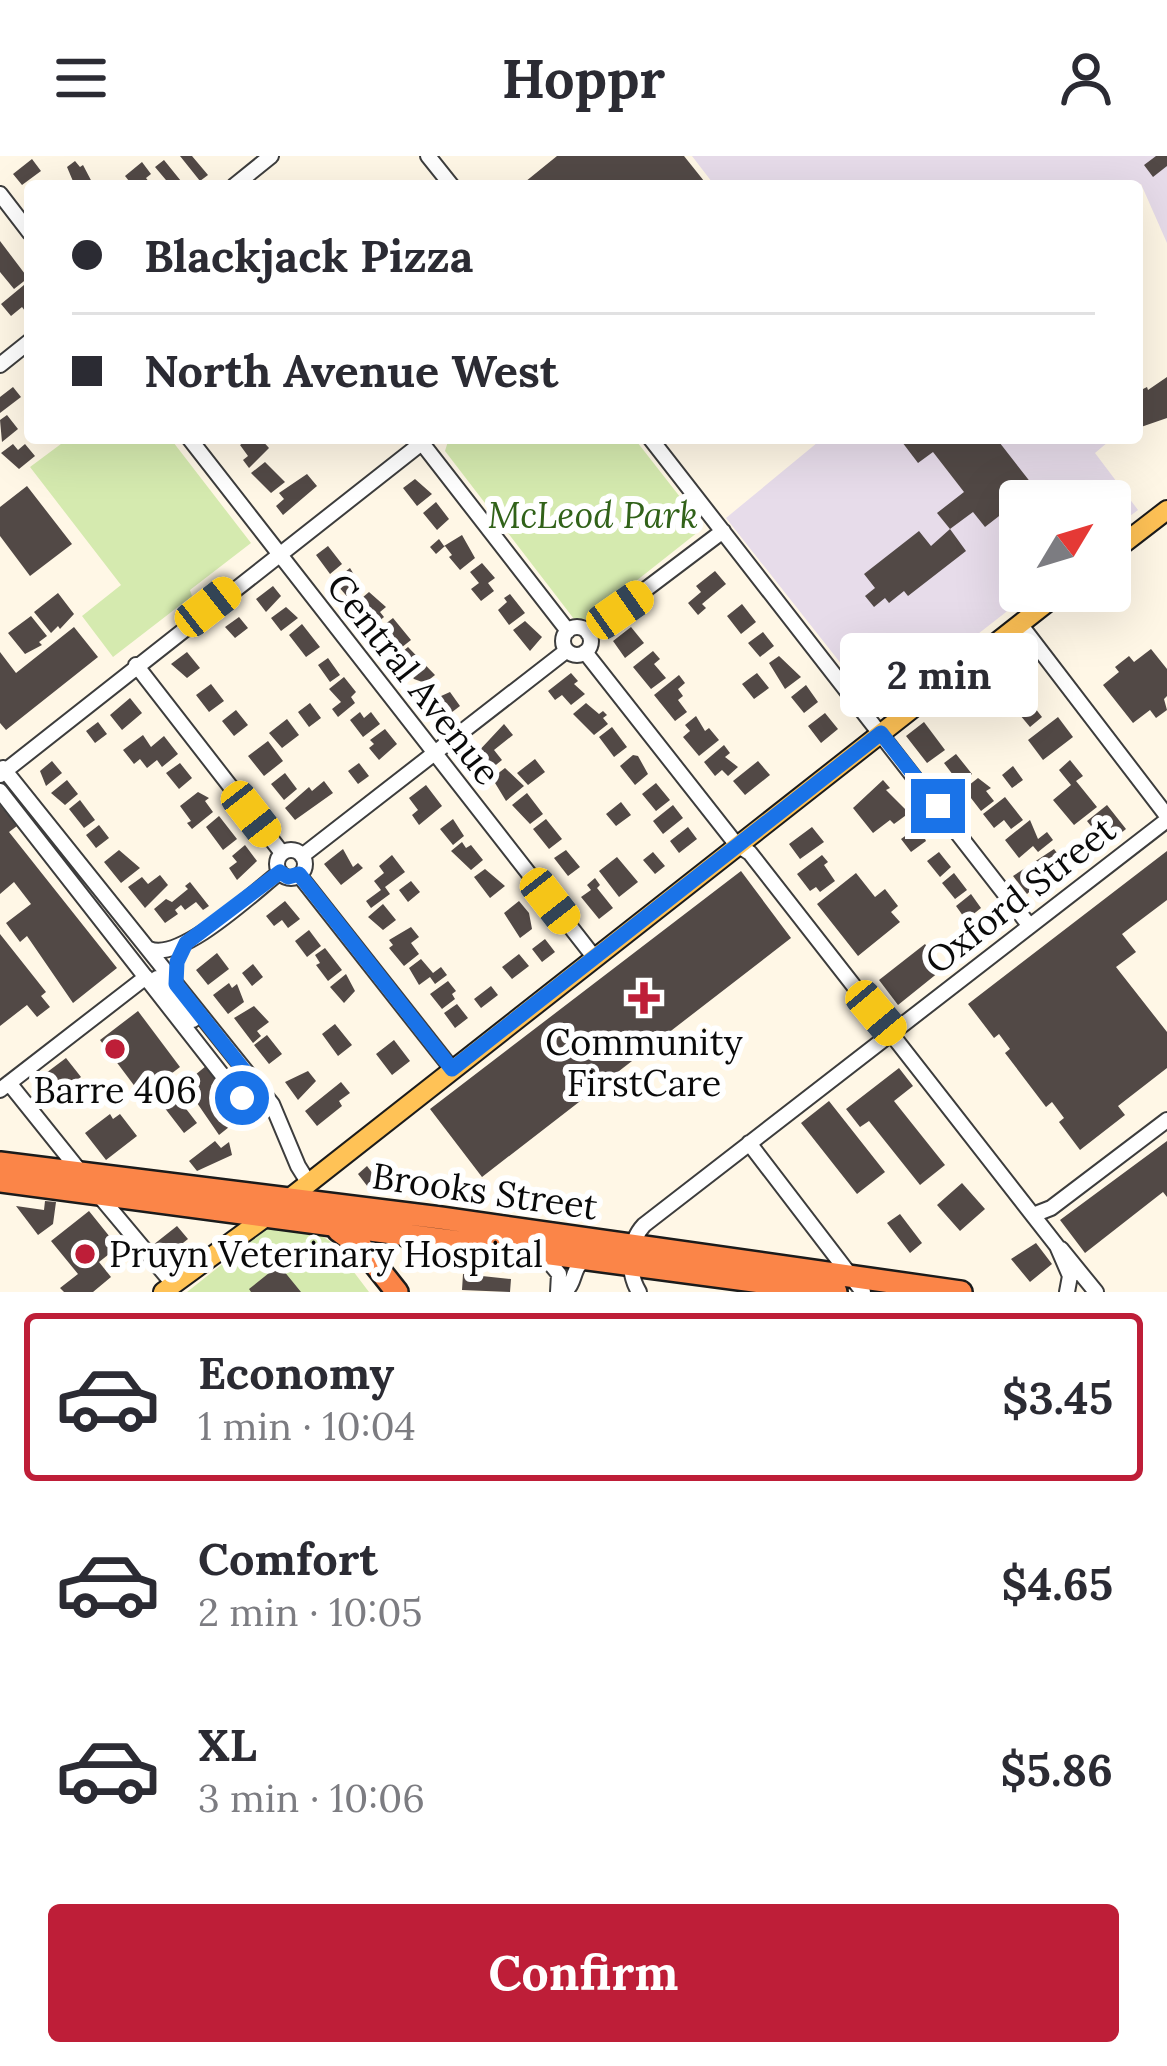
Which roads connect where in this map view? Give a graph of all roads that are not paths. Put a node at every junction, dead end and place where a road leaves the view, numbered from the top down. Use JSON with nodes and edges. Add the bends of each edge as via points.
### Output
{"nodes":[{"id":1,"x":272,"y":156,"type":"edge"},
{"id":2,"x":428,"y":156,"type":"edge"},
{"id":3,"x":242,"y":180,"type":"edge"},
{"id":4,"x":447,"y":180,"type":"edge"},
{"id":5,"x":0,"y":194,"type":"edge"},
{"id":6,"x":24,"y":225,"type":"edge"},
{"id":7,"x":24,"y":346,"type":"edge"},
{"id":8,"x":0,"y":364,"type":"edge"},
{"id":9,"x":193,"y":444,"type":"edge"},
{"id":10,"x":418,"y":444,"type":"edge"},
{"id":11,"x":426,"y":444,"type":"edge"},
{"id":12,"x":655,"y":444,"type":"edge"},
{"id":13,"x":1165,"y":516,"type":"edge"},
{"id":14,"x":723,"y":532,"type":"junction"},
{"id":15,"x":1131,"y":539,"type":"edge"},
{"id":16,"x":278,"y":554,"type":"junction"},
{"id":17,"x":1035,"y":612,"type":"edge"},
{"id":18,"x":1020,"y":624,"type":"junction"},
{"id":19,"x":568,"y":631,"type":"junction"},
{"id":20,"x":588,"y":634,"type":"junction"},
{"id":21,"x":566,"y":650,"type":"junction"},
{"id":22,"x":585,"y":652,"type":"junction"},
{"id":23,"x":136,"y":665,"type":"junction"},
{"id":24,"x":881,"y":733,"type":"junction"},
{"id":25,"x":435,"y":754,"type":"junction"},
{"id":26,"x":2,"y":770,"type":"edge"},
{"id":27,"x":0,"y":791,"type":"edge"},
{"id":28,"x":1167,"y":818,"type":"edge"},
{"id":29,"x":736,"y":844,"type":"junction"},
{"id":30,"x":282,"y":853,"type":"junction"},
{"id":31,"x":302,"y":856,"type":"junction"},
{"id":32,"x":280,"y":872,"type":"junction"},
{"id":33,"x":299,"y":874,"type":"junction"},
{"id":34,"x":1029,"y":925,"type":"junction"},
{"id":35,"x":186,"y":943,"type":"junction"},
{"id":36,"x":149,"y":949,"type":"junction"},
{"id":37,"x":594,"y":957,"type":"junction"},
{"id":38,"x":146,"y":976,"type":"junction"},
{"id":39,"x":176,"y":984,"type":"junction"},
{"id":40,"x":892,"y":1032,"type":"junction"},
{"id":41,"x":216,"y":1035,"type":"junction"},
{"id":42,"x":446,"y":1061,"type":"junction"},
{"id":43,"x":4,"y":1087,"type":"edge"},
{"id":44,"x":261,"y":1092,"type":"junction"},
{"id":45,"x":1167,"y":1120,"type":"edge"},
{"id":46,"x":749,"y":1143,"type":"junction"},
{"id":47,"x":0,"y":1163,"type":"edge"},
{"id":48,"x":82,"y":1174,"type":"junction"},
{"id":49,"x":0,"y":1181,"type":"edge"},
{"id":50,"x":308,"y":1182,"type":"junction"},
{"id":51,"x":97,"y":1193,"type":"junction"},
{"id":52,"x":288,"y":1198,"type":"junction"},
{"id":53,"x":330,"y":1215,"type":"junction"},
{"id":54,"x":1033,"y":1215,"type":"junction"},
{"id":55,"x":267,"y":1216,"type":"junction"},
{"id":56,"x":396,"y":1240,"type":"junction"},
{"id":57,"x":1057,"y":1246,"type":"junction"},
{"id":58,"x":540,"y":1254,"type":"junction"},
{"id":59,"x":632,"y":1255,"type":"junction"},
{"id":60,"x":587,"y":1259,"type":"junction"},
{"id":61,"x":680,"y":1272,"type":"junction"},
{"id":62,"x":850,"y":1287,"type":"edge"},
{"id":63,"x":168,"y":1289,"type":"edge"},
{"id":64,"x":398,"y":1292,"type":"edge"},
{"id":65,"x":561,"y":1292,"type":"edge"},
{"id":66,"x":638,"y":1292,"type":"edge"},
{"id":67,"x":657,"y":1292,"type":"edge"},
{"id":68,"x":961,"y":1292,"type":"edge"},
{"id":69,"x":1066,"y":1292,"type":"edge"},
{"id":70,"x":1096,"y":1292,"type":"edge"}],
"edges":[{"from":1,"to":3,"type":"street"},
{"from":2,"to":4,"type":"street"},
{"from":5,"to":6,"type":"street"},
{"from":7,"to":8,"type":"street"},
{"from":9,"to":16,"type":"street","name":"Central Avenue"},
{"from":10,"to":16,"type":"street"},
{"from":11,"to":19,"type":"street"},
{"from":12,"to":14,"type":"street"},
{"from":13,"to":15,"type":"main road"},
{"from":14,"to":20,"type":"street"},
{"from":14,"to":24,"type":"street"},
{"from":16,"to":23,"type":"street"},
{"from":16,"to":25,"type":"street","name":"Central Avenue"},
{"from":17,"to":18,"type":"main road"},
{"from":18,"to":24,"type":"main road"},
{"from":18,"to":28,"type":"street"},
{"from":19,"to":20,"type":"street"},
{"from":19,"to":21,"type":"street"},
{"from":20,"to":22,"type":"street"},
{"from":21,"to":22,"type":"street"},
{"from":21,"to":25,"type":"street"},
{"from":22,"to":29,"type":"street"},
{"from":23,"to":26,"type":"street"},
{"from":23,"to":30,"type":"street"},
{"from":24,"to":29,"type":"main road"},
{"from":24,"to":34,"type":"street"},
{"from":25,"to":31,"type":"street"},
{"from":25,"to":37,"type":"street","name":"Central Avenue"},
{"from":26,"to":36,"type":"street"},
{"from":27,"to":38,"type":"street"},
{"from":28,"to":34,"type":"street","name":"Oxford Street"},
{"from":29,"to":37,"type":"main road"},
{"from":29,"to":40,"type":"street"},
{"from":30,"to":31,"type":"street"},
{"from":30,"to":32,"type":"street"},
{"from":31,"to":33,"type":"street"},
{"from":32,"to":33,"type":"street"},
{"from":32,"to":35,"type":"street"},
{"from":33,"to":42,"type":"street"},
{"from":34,"to":40,"type":"street","name":"Oxford Street"},
{"from":35,"to":36,"type":"street"},
{"from":35,"to":39,"type":"street"},
{"from":36,"to":39,"type":"street"},
{"from":37,"to":42,"type":"main road"},
{"from":38,"to":41,"type":"street","via":[[158,978]]},
{"from":38,"to":43,"type":"street"},
{"from":38,"to":44,"type":"street","via":[[237,1094],[246,1100]]},
{"from":39,"to":41,"type":"street"},
{"from":40,"to":46,"type":"street","name":"Oxford Street"},
{"from":40,"to":54,"type":"street"},
{"from":41,"to":44,"type":"street"},
{"from":42,"to":50,"type":"main road"},
{"from":43,"to":48,"type":"street"},
{"from":44,"to":50,"type":"street"},
{"from":45,"to":54,"type":"street"},
{"from":46,"to":59,"type":"street","name":"Oxford Street","via":[[640,1229]]},
{"from":46,"to":62,"type":"street"},
{"from":47,"to":48,"type":"highway","name":"Brooks Street"},
{"from":48,"to":52,"type":"highway","name":"Brooks Street"},
{"from":49,"to":51,"type":"highway","name":"Brooks Street"},
{"from":50,"to":52,"type":"main road"},
{"from":50,"to":53,"type":"highway"},
{"from":51,"to":55,"type":"highway","name":"Brooks Street"},
{"from":51,"to":63,"type":"street"},
{"from":52,"to":53,"type":"highway","name":"Brooks Street"},
{"from":52,"to":55,"type":"main road"},
{"from":53,"to":55,"type":"highway","name":"Brooks Street"},
{"from":53,"to":56,"type":"highway","name":"Brooks Street"},
{"from":53,"to":59,"type":"highway","name":"Brooks Street"},
{"from":53,"to":64,"type":"highway"},
{"from":54,"to":57,"type":"street"},
{"from":55,"to":63,"type":"main road"},
{"from":56,"to":58,"type":"highway","name":"Brooks Street"},
{"from":56,"to":64,"type":"highway","via":[[387,1263]]},
{"from":57,"to":69,"type":"street","via":[[1070,1276]]},
{"from":57,"to":70,"type":"street"},
{"from":58,"to":60,"type":"highway","name":"Brooks Street"},
{"from":58,"to":65,"type":"street","via":[[559,1274]]},
{"from":59,"to":60,"type":"highway","name":"Brooks Street"},
{"from":59,"to":61,"type":"highway","name":"Brooks Street"},
{"from":59,"to":62,"type":"highway","name":"Brooks Street"},
{"from":59,"to":66,"type":"street"},
{"from":60,"to":65,"type":"street"},
{"from":61,"to":62,"type":"highway","name":"Brooks Street"},
{"from":61,"to":67,"type":"highway"},
{"from":62,"to":68,"type":"highway","name":"Brooks Street"}]}
